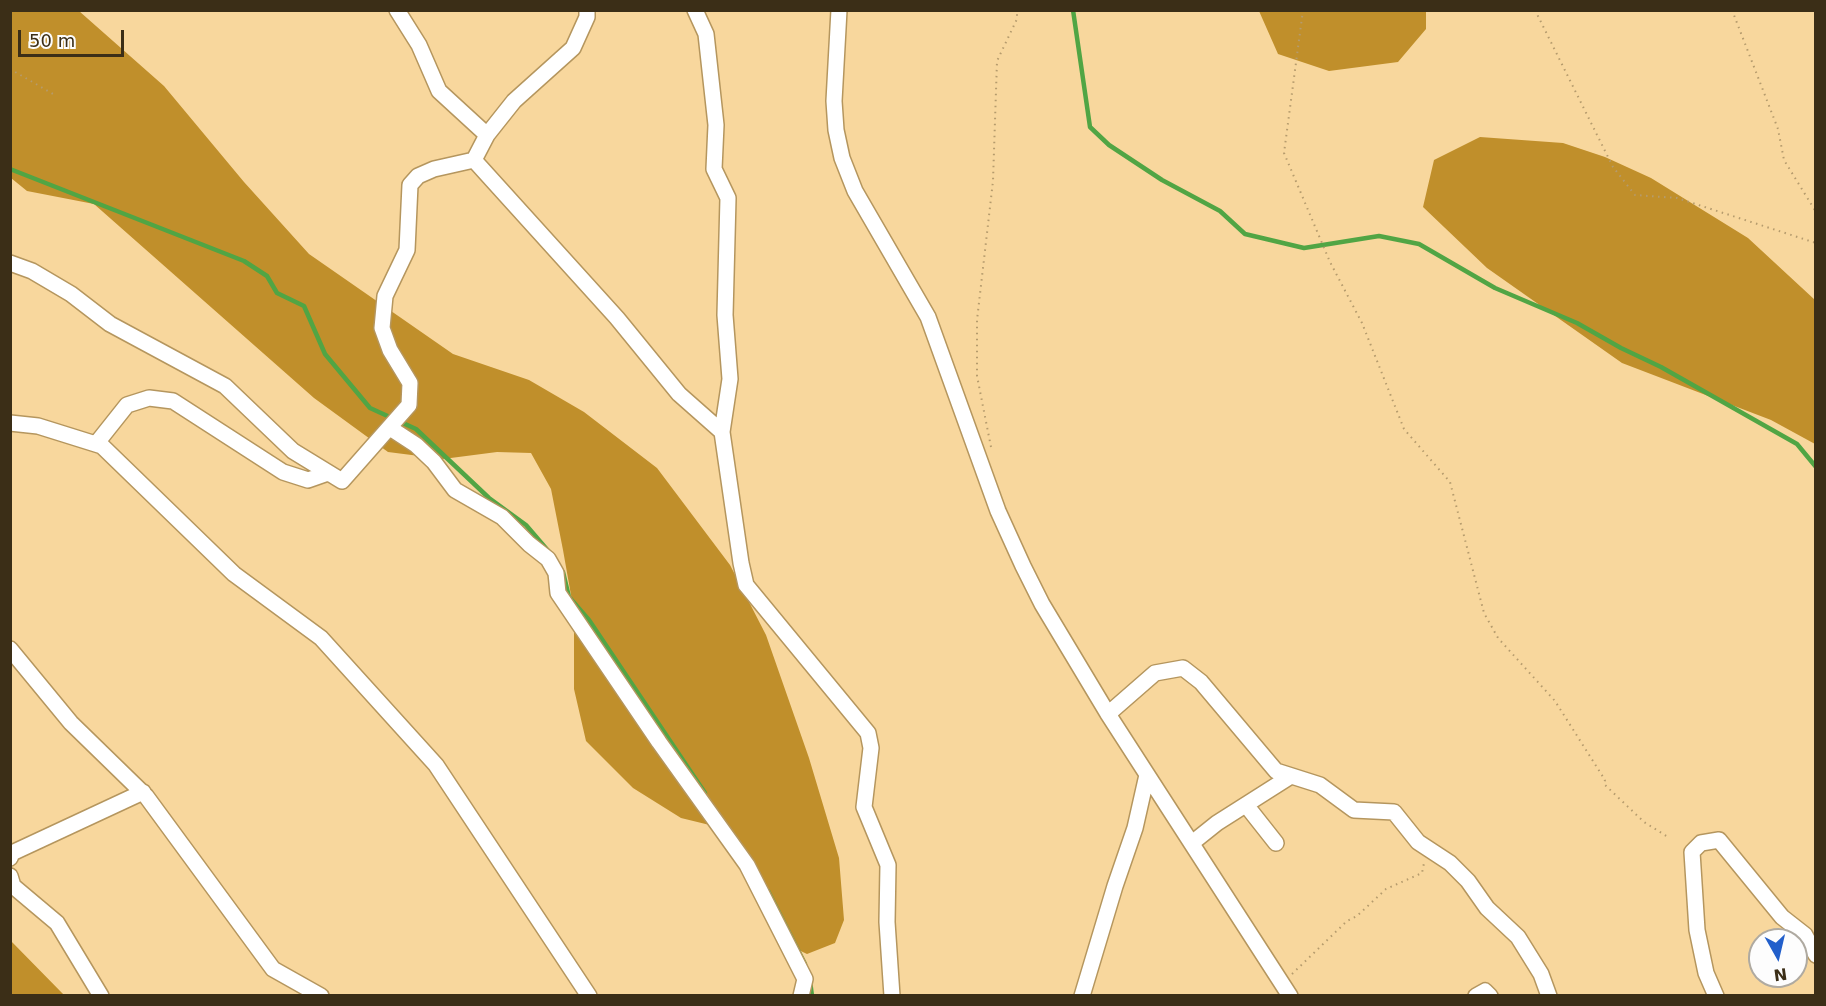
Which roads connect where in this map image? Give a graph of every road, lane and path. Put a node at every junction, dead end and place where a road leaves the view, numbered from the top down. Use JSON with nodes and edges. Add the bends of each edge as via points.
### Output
{"nodes":[{"id":1,"x":397,"y":10,"type":"edge"},
{"id":2,"x":587,"y":10,"type":"edge"},
{"id":3,"x":695,"y":10,"type":"edge"},
{"id":4,"x":839,"y":10,"type":"edge"},
{"id":5,"x":1017,"y":10,"type":"edge"},
{"id":6,"x":1303,"y":10,"type":"edge"},
{"id":7,"x":1535,"y":10,"type":"edge"},
{"id":8,"x":1732,"y":10,"type":"edge"},
{"id":9,"x":10,"y":69,"type":"edge"},
{"id":10,"x":55,"y":95,"type":"dead end"},
{"id":11,"x":487,"y":135,"type":"junction"},
{"id":12,"x":474,"y":160,"type":"junction"},
{"id":13,"x":1815,"y":212,"type":"edge"},
{"id":14,"x":1815,"y":243,"type":"edge"},
{"id":15,"x":10,"y":263,"type":"edge"},
{"id":16,"x":10,"y":423,"type":"edge"},
{"id":17,"x":391,"y":427,"type":"junction"},
{"id":18,"x":722,"y":432,"type":"junction"},
{"id":19,"x":96,"y":444,"type":"junction"},
{"id":20,"x":981,"y":465,"type":"junction"},
{"id":21,"x":328,"y":473,"type":"junction"},
{"id":22,"x":10,"y":649,"type":"edge"},
{"id":23,"x":1108,"y":714,"type":"junction"},
{"id":24,"x":1148,"y":775,"type":"junction"},
{"id":25,"x":1291,"y":776,"type":"junction"},
{"id":26,"x":142,"y":792,"type":"junction"},
{"id":27,"x":1245,"y":805,"type":"junction"},
{"id":28,"x":1668,"y":837,"type":"dead end"},
{"id":29,"x":1192,"y":843,"type":"junction"},
{"id":30,"x":1276,"y":843,"type":"dead end"},
{"id":31,"x":1428,"y":848,"type":"junction"},
{"id":32,"x":10,"y":858,"type":"edge"},
{"id":33,"x":10,"y":876,"type":"edge"},
{"id":34,"x":1815,"y":955,"type":"edge"},
{"id":35,"x":1286,"y":989,"type":"edge"},
{"id":36,"x":101,"y":996,"type":"edge"},
{"id":37,"x":321,"y":996,"type":"edge"},
{"id":38,"x":589,"y":996,"type":"edge"},
{"id":39,"x":801,"y":996,"type":"edge"},
{"id":40,"x":891,"y":996,"type":"edge"},
{"id":41,"x":1082,"y":996,"type":"edge"},
{"id":42,"x":1476,"y":996,"type":"edge"},
{"id":43,"x":1490,"y":996,"type":"edge"},
{"id":44,"x":1549,"y":996,"type":"edge"},
{"id":45,"x":1716,"y":996,"type":"edge"}],
"edges":[{"from":1,"to":11,"type":"street","via":[[419,45],[439,91]]},
{"from":2,"to":11,"type":"street","via":[[573,48],[514,101]]},
{"from":3,"to":18,"type":"street","via":[[706,34],[716,125],[714,169],[728,198],[725,315],[730,379]]},
{"from":4,"to":20,"type":"street","via":[[834,101],[842,158],[855,191],[928,316]]},
{"from":5,"to":20,"type":"path","via":[[1017,19],[997,61],[993,182],[977,320],[981,406],[992,446]]},
{"from":6,"to":28,"type":"path","via":[[1284,153],[1327,254],[1362,323],[1404,429],[1450,482],[1484,613],[1498,638],[1555,701],[1604,784],[1644,822]]},
{"from":7,"to":14,"type":"path","via":[[1613,167],[1635,195],[1677,198]]},
{"from":8,"to":13,"type":"path","via":[[1778,129],[1784,160]]},
{"from":9,"to":10,"type":"path"},
{"from":11,"to":12,"type":"street"},
{"from":12,"to":17,"type":"street","via":[[434,169],[418,176],[410,185],[407,250],[385,296],[382,328],[410,383],[409,405]]},
{"from":12,"to":18,"type":"street","via":[[582,277],[679,394]]},
{"from":15,"to":21,"type":"street","via":[[32,271],[110,324],[225,386],[293,451]]},
{"from":16,"to":19,"type":"street","via":[[38,426]]},
{"from":17,"to":21,"type":"street","via":[[342,481]]},
{"from":17,"to":39,"type":"street","via":[[434,462],[455,490],[502,517],[548,559],[556,573],[558,593],[747,865],[805,979]]},
{"from":18,"to":40,"type":"street","via":[[746,585],[868,733],[871,748],[864,807],[888,865]]},
{"from":19,"to":21,"type":"street","via":[[127,405],[149,398],[172,401],[282,472],[308,480]]},
{"from":19,"to":38,"type":"street","via":[[234,574],[321,638],[436,765]]},
{"from":20,"to":23,"type":"street","via":[[1032,585]]},
{"from":22,"to":26,"type":"street","via":[[71,723]]},
{"from":23,"to":24,"type":"street"},
{"from":23,"to":25,"type":"street","via":[[1155,673],[1183,668],[1201,682],[1276,771]]},
{"from":24,"to":29,"type":"street"},
{"from":24,"to":41,"type":"street","via":[[1136,828]]},
{"from":25,"to":27,"type":"street"},
{"from":25,"to":31,"type":"street","via":[[1320,785],[1354,810],[1394,812],[1418,842]]},
{"from":26,"to":32,"type":"street","via":[[12,853]]},
{"from":26,"to":37,"type":"street","via":[[273,969]]},
{"from":27,"to":29,"type":"street"},
{"from":27,"to":30,"type":"street"},
{"from":29,"to":35,"type":"street"},
{"from":31,"to":35,"type":"path","via":[[1422,873],[1386,890],[1347,921]]},
{"from":31,"to":44,"type":"street","via":[[1450,863],[1487,908],[1518,937],[1541,974]]},
{"from":33,"to":36,"type":"street","via":[[13,886],[57,923]]},
{"from":34,"to":45,"type":"street","via":[[1805,935],[1782,917],[1719,840],[1701,843],[1692,852],[1697,930],[1706,973]]},
{"from":42,"to":43,"type":"street","via":[[1485,991]]}]}
